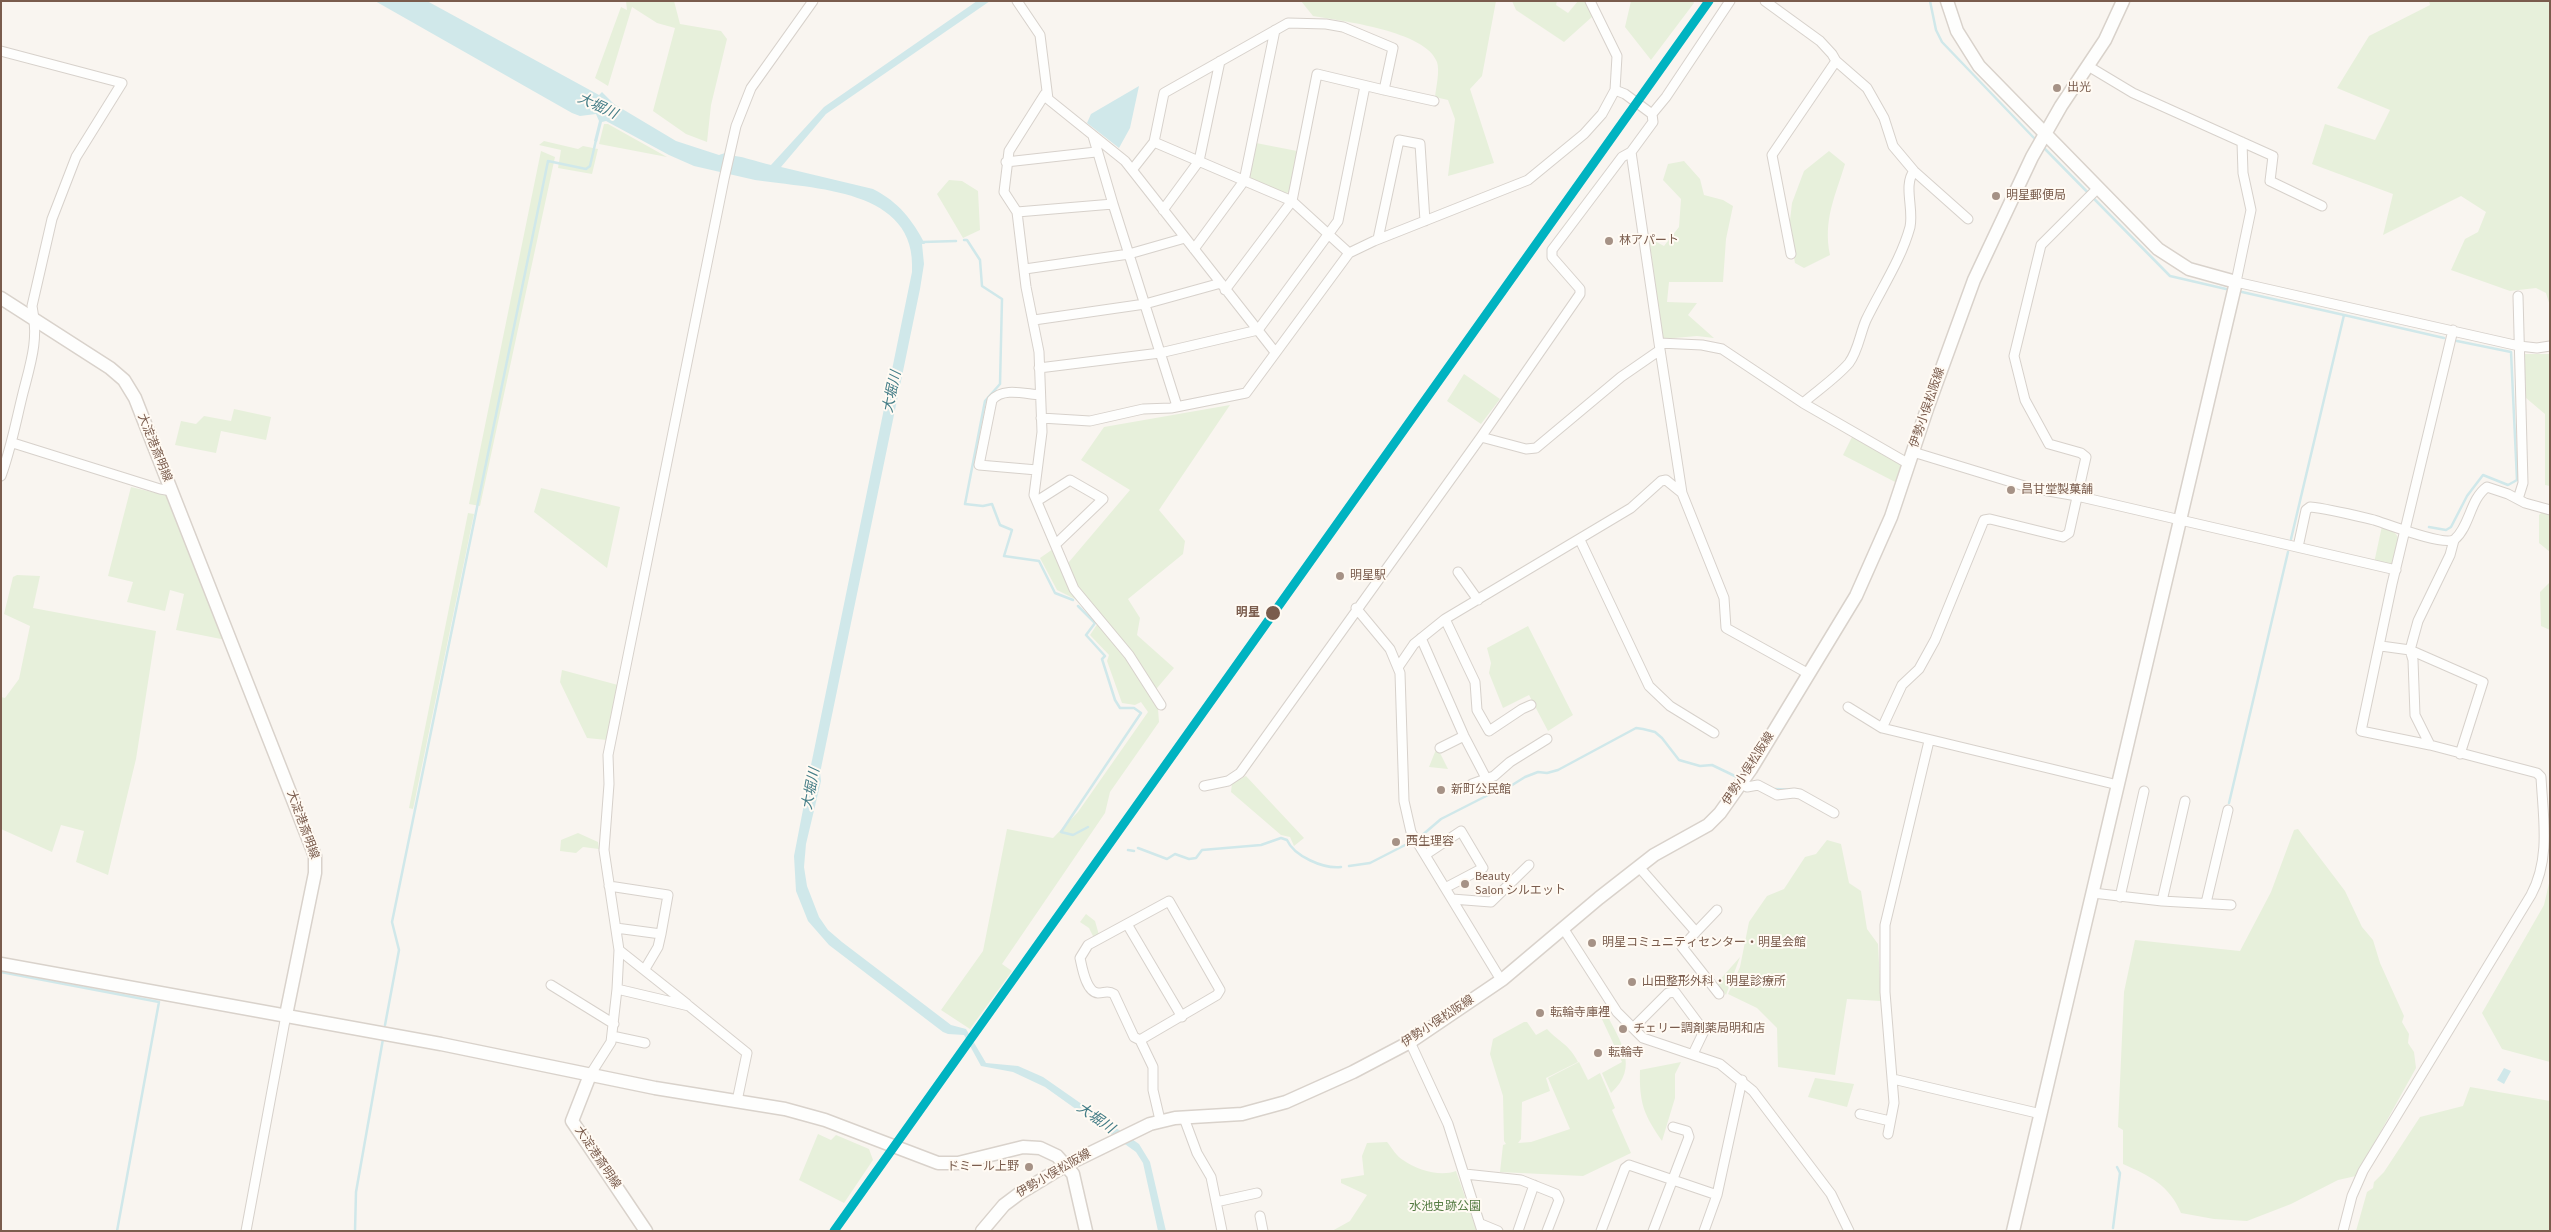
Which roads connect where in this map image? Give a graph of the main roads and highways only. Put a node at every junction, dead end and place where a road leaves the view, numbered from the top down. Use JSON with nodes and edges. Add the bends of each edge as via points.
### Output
{"nodes":[{"id":1,"x":1948,"y":1,"type":"edge"},
{"id":2,"x":2123,"y":1,"type":"edge"},
{"id":3,"x":2044,"y":134,"type":"junction"},
{"id":4,"x":1,"y":298,"type":"edge"},
{"id":5,"x":1,"y":964,"type":"edge"},
{"id":6,"x":286,"y":1015,"type":"junction"},
{"id":7,"x":590,"y":1075,"type":"junction"},
{"id":8,"x":1066,"y":1165,"type":"junction"},
{"id":9,"x":646,"y":1231,"type":"edge"},
{"id":10,"x":982,"y":1231,"type":"edge"},
{"id":11,"x":1086,"y":1231,"type":"edge"},
{"id":12,"x":2013,"y":1231,"type":"edge"}],
"edges":[{"from":1,"to":3,"type":"main road","via":[[1957,30],[1979,66]]},
{"from":2,"to":3,"type":"main road","name":"伊勢小俣松阪線","via":[[2104,40]]},
{"from":3,"to":8,"type":"main road","name":"伊勢小俣松阪線","via":[[1974,280],[1892,517],[1872,564],[1810,674],[1742,784],[1708,825],[1669,845],[1501,980],[1410,1042],[1286,1102],[1242,1114],[1160,1120]]},
{"from":3,"to":12,"type":"main road","via":[[2096,190],[2168,257],[2188,269],[2236,282]]},
{"from":4,"to":6,"type":"main road","name":"大淀港斎明線","via":[[124,380],[135,398],[172,491],[315,856]]},
{"from":5,"to":6,"type":"main road"},
{"from":6,"to":7,"type":"main road"},
{"from":7,"to":8,"type":"main road","via":[[806,1114],[938,1163],[958,1164],[1031,1146],[1052,1152]]},
{"from":7,"to":9,"type":"main road","name":"大淀港斎明線","via":[[572,1121]]},
{"from":8,"to":10,"type":"main road","name":"伊勢小俣松阪線","via":[[1009,1201]]},
{"from":8,"to":11,"type":"main road","via":[[1074,1178]]}]}
